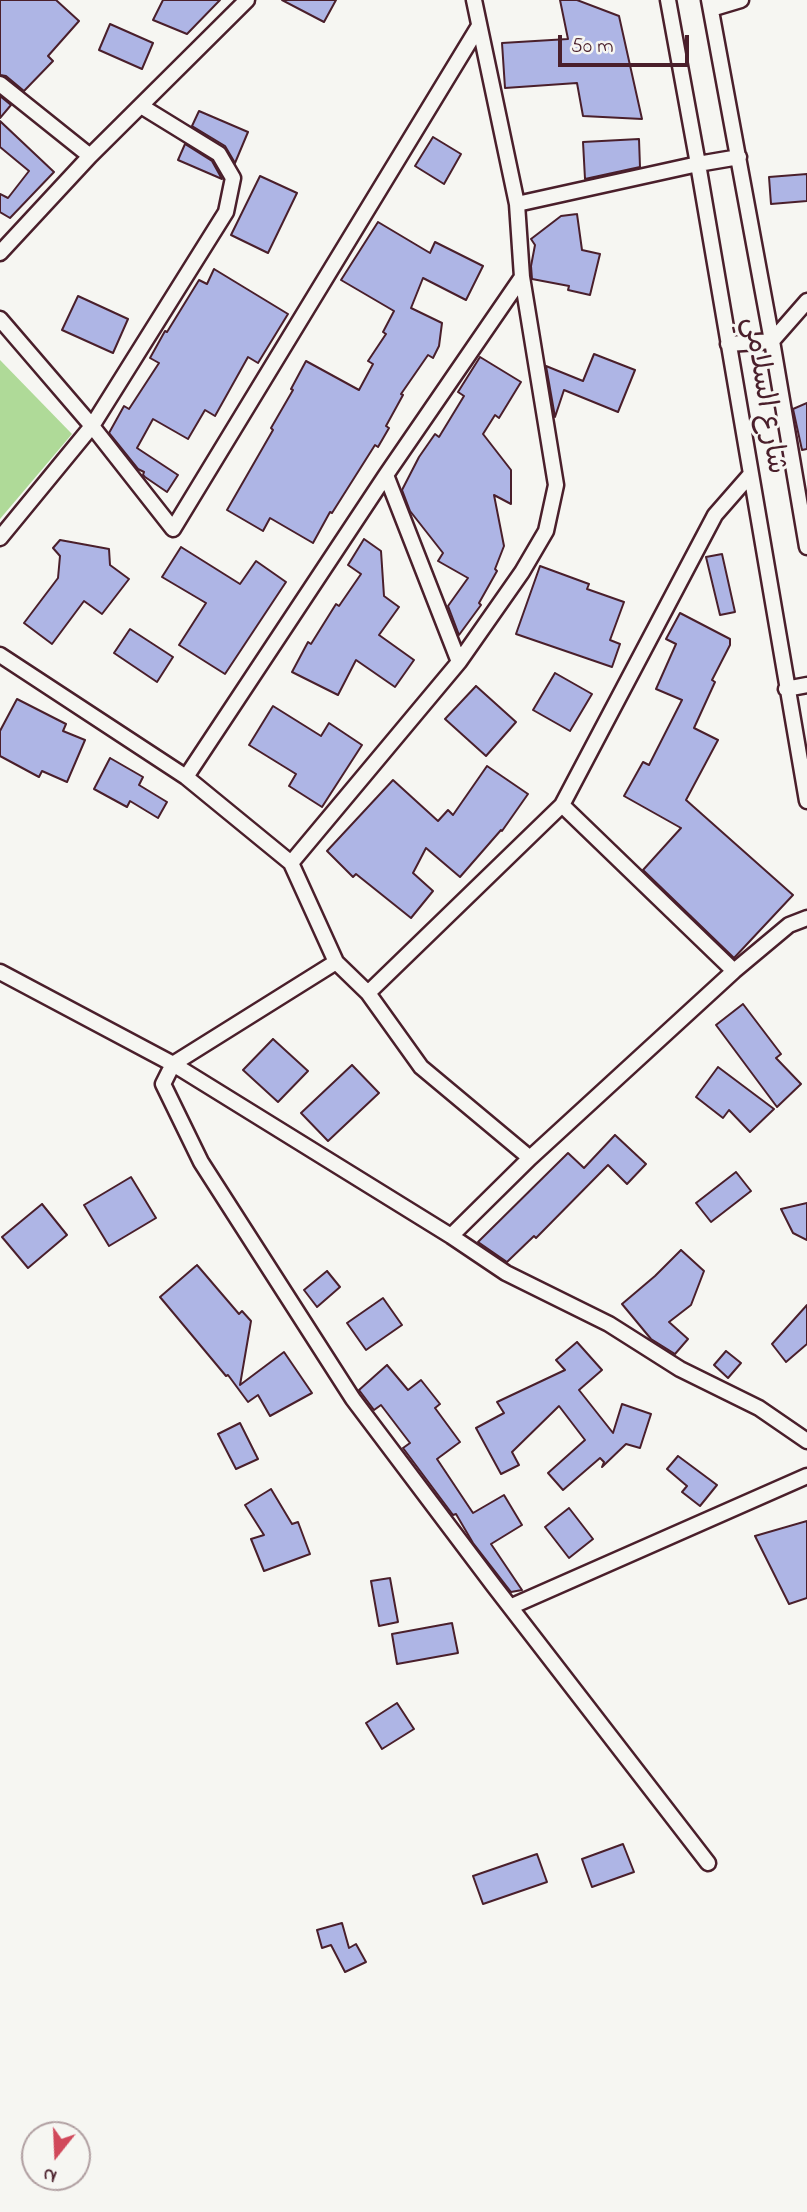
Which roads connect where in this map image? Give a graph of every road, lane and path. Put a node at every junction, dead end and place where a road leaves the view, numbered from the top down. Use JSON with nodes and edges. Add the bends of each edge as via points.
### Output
{"nodes":[{"id":1,"x":247,"y":0,"type":"edge"},
{"id":2,"x":474,"y":0,"type":"edge"},
{"id":3,"x":668,"y":0,"type":"edge"},
{"id":4,"x":741,"y":0,"type":"edge"},
{"id":5,"x":710,"y":4,"type":"edge"},
{"id":6,"x":480,"y":26,"type":"junction"},
{"id":7,"x":0,"y":84,"type":"edge"},
{"id":8,"x":141,"y":106,"type":"junction"},
{"id":9,"x":90,"y":156,"type":"junction"},
{"id":10,"x":739,"y":157,"type":"junction"},
{"id":11,"x":698,"y":164,"type":"junction"},
{"id":12,"x":517,"y":204,"type":"junction"},
{"id":13,"x":0,"y":253,"type":"edge"},
{"id":14,"x":522,"y":277,"type":"junction"},
{"id":15,"x":807,"y":301,"type":"edge"},
{"id":16,"x":0,"y":319,"type":"edge"},
{"id":17,"x":772,"y":341,"type":"junction"},
{"id":18,"x":728,"y":344,"type":"junction"},
{"id":19,"x":92,"y":426,"type":"junction"},
{"id":20,"x":386,"y":475,"type":"junction"},
{"id":21,"x":750,"y":475,"type":"junction"},
{"id":22,"x":0,"y":538,"type":"edge"},
{"id":23,"x":807,"y":547,"type":"edge"},
{"id":24,"x":0,"y":654,"type":"edge"},
{"id":25,"x":459,"y":663,"type":"junction"},
{"id":26,"x":807,"y":685,"type":"edge"},
{"id":27,"x":786,"y":689,"type":"junction"},
{"id":28,"x":186,"y":777,"type":"junction"},
{"id":29,"x":807,"y":801,"type":"edge"},
{"id":30,"x":562,"y":805,"type":"junction"},
{"id":31,"x":291,"y":863,"type":"junction"},
{"id":32,"x":807,"y":918,"type":"edge"},
{"id":33,"x":336,"y":962,"type":"junction"},
{"id":34,"x":734,"y":971,"type":"junction"},
{"id":35,"x":0,"y":972,"type":"edge"},
{"id":36,"x":368,"y":993,"type":"junction"},
{"id":37,"x":173,"y":1064,"type":"junction"},
{"id":38,"x":530,"y":1158,"type":"junction"},
{"id":39,"x":452,"y":1236,"type":"junction"},
{"id":40,"x":807,"y":1441,"type":"edge"},
{"id":41,"x":807,"y":1476,"type":"edge"},
{"id":42,"x":510,"y":1607,"type":"junction"},
{"id":43,"x":708,"y":1863,"type":"dead end"}],
"edges":[{"from":1,"to":8,"type":"street"},
{"from":2,"to":6,"type":"street"},
{"from":3,"to":11,"type":"street","name":"شارع السلامي"},
{"from":4,"to":5,"type":"street"},
{"from":5,"to":10,"type":"street","name":"شارع السلامي"},
{"from":6,"to":12,"type":"street"},
{"from":6,"to":19,"type":"street","via":[[173,529]]},
{"from":7,"to":9,"type":"street"},
{"from":8,"to":9,"type":"street"},
{"from":8,"to":19,"type":"street","via":[[219,154],[233,178],[226,212]]},
{"from":9,"to":13,"type":"street"},
{"from":10,"to":11,"type":"street"},
{"from":10,"to":17,"type":"street","name":"شارع السلامي"},
{"from":11,"to":12,"type":"street"},
{"from":11,"to":18,"type":"street","name":"شارع السلامي"},
{"from":12,"to":14,"type":"street"},
{"from":14,"to":20,"type":"street"},
{"from":14,"to":25,"type":"street","via":[[556,485],[546,531]]},
{"from":15,"to":17,"type":"street"},
{"from":16,"to":19,"type":"street"},
{"from":17,"to":18,"type":"street"},
{"from":17,"to":23,"type":"street","name":"شارع السلامي"},
{"from":18,"to":21,"type":"street","name":"شارع السلامي"},
{"from":19,"to":22,"type":"street"},
{"from":20,"to":25,"type":"street"},
{"from":20,"to":28,"type":"street"},
{"from":21,"to":27,"type":"street","name":"شارع السلامي"},
{"from":21,"to":30,"type":"street","via":[[715,515]]},
{"from":24,"to":28,"type":"street"},
{"from":25,"to":31,"type":"street"},
{"from":26,"to":27,"type":"street"},
{"from":27,"to":29,"type":"street","name":"شارع السلامي"},
{"from":28,"to":31,"type":"street"},
{"from":30,"to":34,"type":"street"},
{"from":30,"to":36,"type":"street"},
{"from":31,"to":33,"type":"street"},
{"from":32,"to":34,"type":"street","via":[[789,925]]},
{"from":33,"to":36,"type":"street"},
{"from":33,"to":37,"type":"street"},
{"from":34,"to":38,"type":"street"},
{"from":35,"to":37,"type":"street"},
{"from":36,"to":38,"type":"street","via":[[421,1068]]},
{"from":37,"to":39,"type":"street"},
{"from":37,"to":42,"type":"street","via":[[163,1084],[201,1162],[353,1399]]},
{"from":38,"to":39,"type":"street"},
{"from":39,"to":40,"type":"street","via":[[506,1273],[609,1324],[680,1369],[759,1408]]},
{"from":41,"to":42,"type":"street"},
{"from":42,"to":43,"type":"street"}]}
